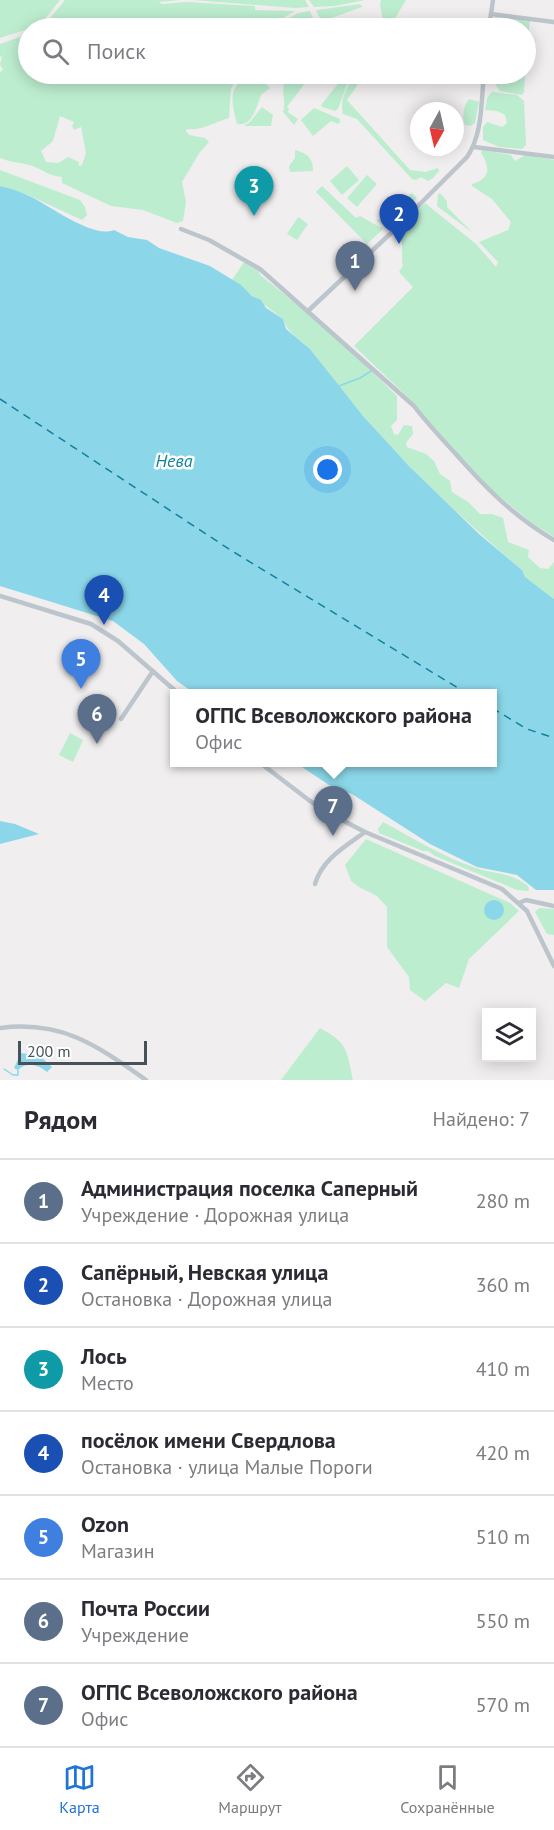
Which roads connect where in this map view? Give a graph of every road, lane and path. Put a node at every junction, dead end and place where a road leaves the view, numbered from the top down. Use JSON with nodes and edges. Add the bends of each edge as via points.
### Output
{"nodes":[{"id":1,"x":493,"y":0,"type":"edge"},
{"id":2,"x":491,"y":14,"type":"junction"},
{"id":3,"x":490,"y":18,"type":"edge"},
{"id":4,"x":522,"y":18,"type":"edge"},
{"id":5,"x":536,"y":20,"type":"edge"},
{"id":6,"x":554,"y":22,"type":"edge"},
{"id":7,"x":483,"y":84,"type":"edge"},
{"id":8,"x":474,"y":147,"type":"junction"},
{"id":9,"x":554,"y":157,"type":"edge"},
{"id":10,"x":181,"y":229,"type":"dead end"},
{"id":11,"x":308,"y":311,"type":"junction"},
{"id":12,"x":554,"y":540,"type":"edge"},
{"id":13,"x":0,"y":596,"type":"edge"},
{"id":14,"x":153,"y":671,"type":"junction"},
{"id":15,"x":174,"y":689,"type":"edge"},
{"id":16,"x":121,"y":719,"type":"dead end"},
{"id":17,"x":266,"y":767,"type":"edge"},
{"id":18,"x":365,"y":832,"type":"junction"},
{"id":19,"x":315,"y":884,"type":"dead end"},
{"id":20,"x":519,"y":903,"type":"junction"},
{"id":21,"x":554,"y":906,"type":"edge"},
{"id":22,"x":554,"y":966,"type":"edge"},
{"id":23,"x":0,"y":1028,"type":"edge"},
{"id":24,"x":146,"y":1080,"type":"edge"}],
"edges":[{"from":1,"to":2,"type":"street"},
{"from":2,"to":3,"type":"street"},
{"from":2,"to":4,"type":"street"},
{"from":5,"to":6,"type":"street"},
{"from":7,"to":8,"type":"street"},
{"from":8,"to":9,"type":"street"},
{"from":8,"to":11,"type":"street"},
{"from":10,"to":11,"type":"street","via":[[256,266]]},
{"from":11,"to":12,"type":"street","via":[[414,406],[492,495]]},
{"from":13,"to":14,"type":"street","via":[[102,629]]},
{"from":14,"to":15,"type":"street"},
{"from":14,"to":16,"type":"street"},
{"from":17,"to":18,"type":"street","via":[[310,801]]},
{"from":18,"to":19,"type":"street","via":[[326,864]]},
{"from":18,"to":20,"type":"street","via":[[489,883]]},
{"from":20,"to":21,"type":"street","via":[[526,900]]},
{"from":20,"to":22,"type":"street","via":[[527,911]]},
{"from":23,"to":24,"type":"street","via":[[64,1032],[103,1051]]}]}
